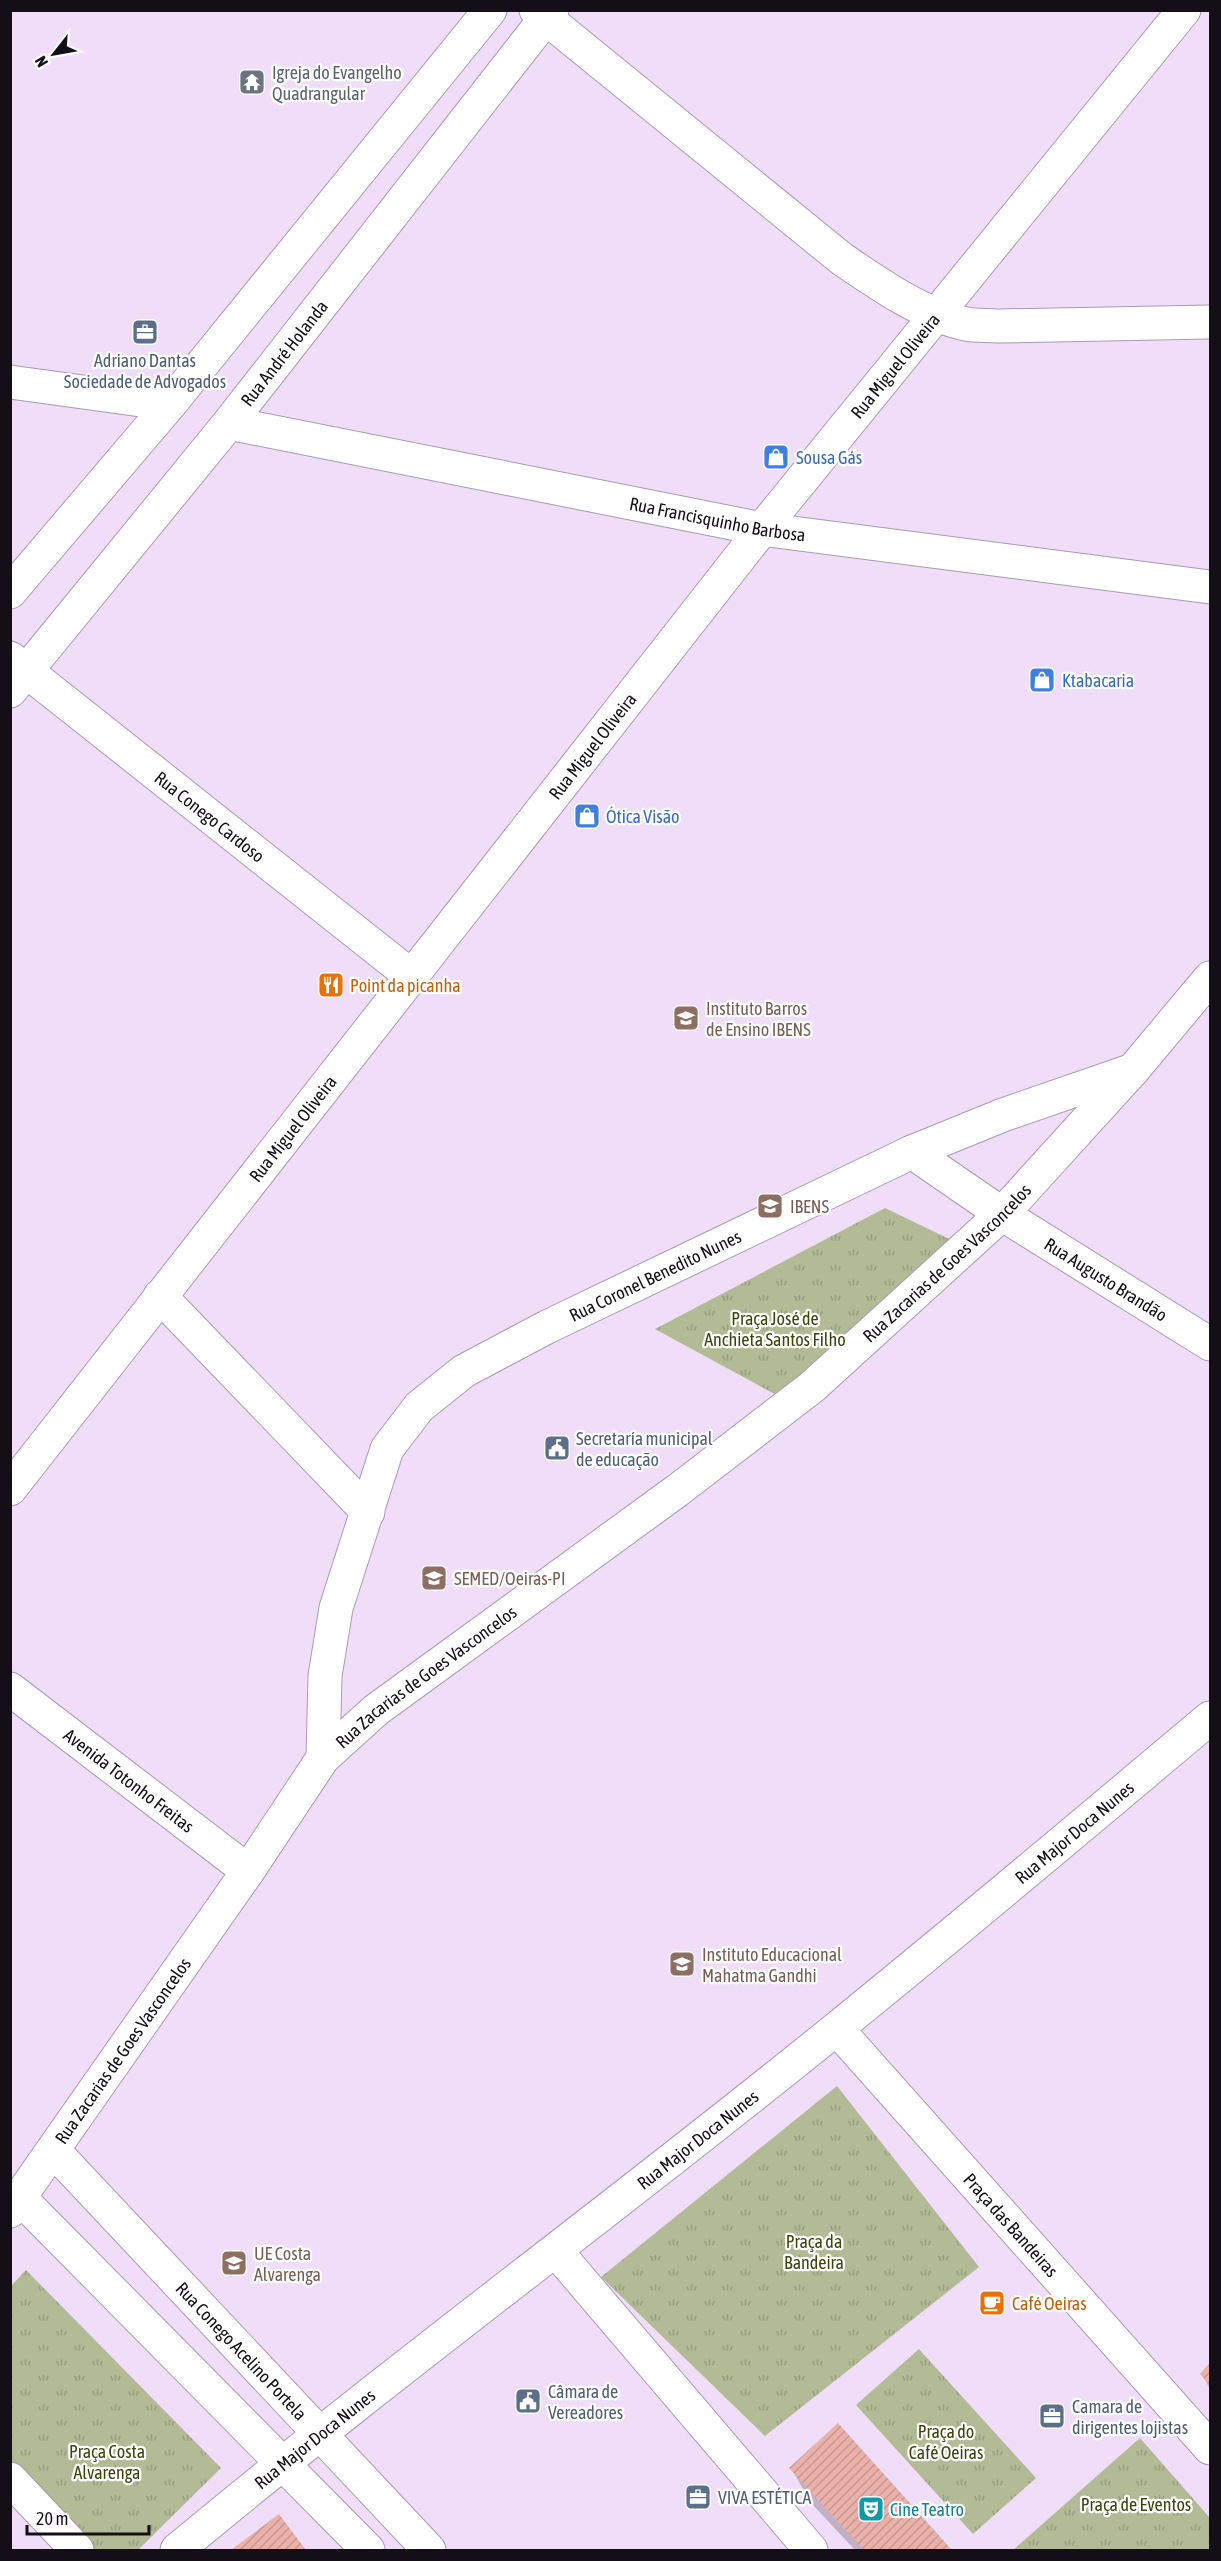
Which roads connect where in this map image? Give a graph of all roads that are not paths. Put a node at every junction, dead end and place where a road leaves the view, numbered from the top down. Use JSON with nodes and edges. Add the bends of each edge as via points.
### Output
{"nodes":[{"id":1,"x":490,"y":10,"type":"edge"},
{"id":2,"x":1184,"y":10,"type":"edge"},
{"id":3,"x":545,"y":13,"type":"edge"},
{"id":4,"x":936,"y":313,"type":"junction"},
{"id":5,"x":1210,"y":322,"type":"edge"},
{"id":6,"x":10,"y":382,"type":"edge"},
{"id":7,"x":170,"y":404,"type":"junction"},
{"id":8,"x":229,"y":423,"type":"junction"},
{"id":9,"x":762,"y":529,"type":"junction"},
{"id":10,"x":1210,"y":587,"type":"edge"},
{"id":11,"x":10,"y":592,"type":"edge"},
{"id":12,"x":16,"y":673,"type":"edge"},
{"id":13,"x":410,"y":975,"type":"junction"},
{"id":14,"x":1210,"y":978,"type":"edge"},
{"id":15,"x":1133,"y":1070,"type":"junction"},
{"id":16,"x":912,"y":1152,"type":"junction"},
{"id":17,"x":1002,"y":1214,"type":"junction"},
{"id":18,"x":160,"y":1296,"type":"junction"},
{"id":19,"x":1210,"y":1344,"type":"edge"},
{"id":20,"x":10,"y":1489,"type":"edge"},
{"id":21,"x":368,"y":1512,"type":"junction"},
{"id":22,"x":10,"y":1689,"type":"edge"},
{"id":23,"x":1210,"y":1718,"type":"edge"},
{"id":24,"x":323,"y":1758,"type":"junction"},
{"id":25,"x":248,"y":1871,"type":"junction"},
{"id":26,"x":837,"y":2029,"type":"junction"},
{"id":27,"x":54,"y":2151,"type":"junction"},
{"id":28,"x":15,"y":2204,"type":"edge"},
{"id":29,"x":556,"y":2251,"type":"junction"},
{"id":30,"x":319,"y":2433,"type":"junction"},
{"id":31,"x":1210,"y":2448,"type":"edge"},
{"id":32,"x":281,"y":2464,"type":"junction"},
{"id":33,"x":10,"y":2480,"type":"edge"},
{"id":34,"x":77,"y":2550,"type":"edge"},
{"id":35,"x":177,"y":2550,"type":"edge"},
{"id":36,"x":368,"y":2550,"type":"edge"},
{"id":37,"x":429,"y":2550,"type":"edge"},
{"id":38,"x":811,"y":2550,"type":"edge"}],
"edges":[{"from":1,"to":7,"type":"street"},
{"from":2,"to":4,"type":"street","name":"Rua Miguel Oliveira"},
{"from":3,"to":4,"type":"street","via":[[842,259],[888,290]]},
{"from":3,"to":8,"type":"street","name":"Rua André Holanda"},
{"from":4,"to":5,"type":"street","via":[[965,324],[998,326]]},
{"from":4,"to":9,"type":"street","name":"Rua Miguel Oliveira"},
{"from":6,"to":7,"type":"street"},
{"from":7,"to":11,"type":"street"},
{"from":8,"to":9,"type":"street","name":"Rua Francisquinho Barbosa"},
{"from":8,"to":12,"type":"street","name":"Rua André Holanda"},
{"from":9,"to":10,"type":"street","name":"Rua Francisquinho Barbosa"},
{"from":9,"to":13,"type":"street","name":"Rua Miguel Oliveira"},
{"from":12,"to":13,"type":"street","name":"Rua Conego Cardoso"},
{"from":13,"to":18,"type":"street","name":"Rua Miguel Oliveira"},
{"from":14,"to":15,"type":"street"},
{"from":15,"to":16,"type":"street","name":"Rua Coronel Benedito Nunes","via":[[1003,1115]]},
{"from":15,"to":17,"type":"street","name":"Rua Zacarias de Goes Vasconcelos"},
{"from":16,"to":17,"type":"street","name":"Rua Augusto Brandão"},
{"from":16,"to":21,"type":"street","name":"Rua Coronel Benedito Nunes","via":[[547,1327],[464,1371],[419,1407],[387,1449]]},
{"from":17,"to":19,"type":"street","name":"Rua Augusto Brandão"},
{"from":17,"to":24,"type":"street","name":"Rua Zacarias de Goes Vasconcelos","via":[[812,1387],[376,1710]]},
{"from":18,"to":20,"type":"street","name":"Rua Miguel Oliveira"},
{"from":18,"to":21,"type":"street"},
{"from":21,"to":24,"type":"street","name":"Rua Coronel Benedito Nunes","via":[[336,1608],[325,1676]]},
{"from":22,"to":25,"type":"street","name":"Avenida Totonho Freitas"},
{"from":23,"to":26,"type":"street","name":"Rua Major Doca Nunes"},
{"from":24,"to":25,"type":"street","name":"Rua Zacarias de Goes Vasconcelos"},
{"from":25,"to":27,"type":"street","name":"Rua Zacarias de Goes Vasconcelos"},
{"from":26,"to":29,"type":"street","name":"Rua Major Doca Nunes"},
{"from":26,"to":31,"type":"street","name":"Praça das Bandeiras"},
{"from":27,"to":28,"type":"street","name":"Rua Zacarias de Goes Vasconcelos"},
{"from":27,"to":30,"type":"street","name":"Rua Conego Acelino Portela"},
{"from":28,"to":32,"type":"street"},
{"from":29,"to":30,"type":"street","name":"Rua Major Doca Nunes"},
{"from":29,"to":38,"type":"street"},
{"from":30,"to":32,"type":"street","name":"Rua Major Doca Nunes"},
{"from":30,"to":37,"type":"street","name":"Rua Conego Acelino Portela"},
{"from":32,"to":35,"type":"street","name":"Rua Major Doca Nunes"},
{"from":32,"to":36,"type":"street"},
{"from":33,"to":34,"type":"street"}]}
